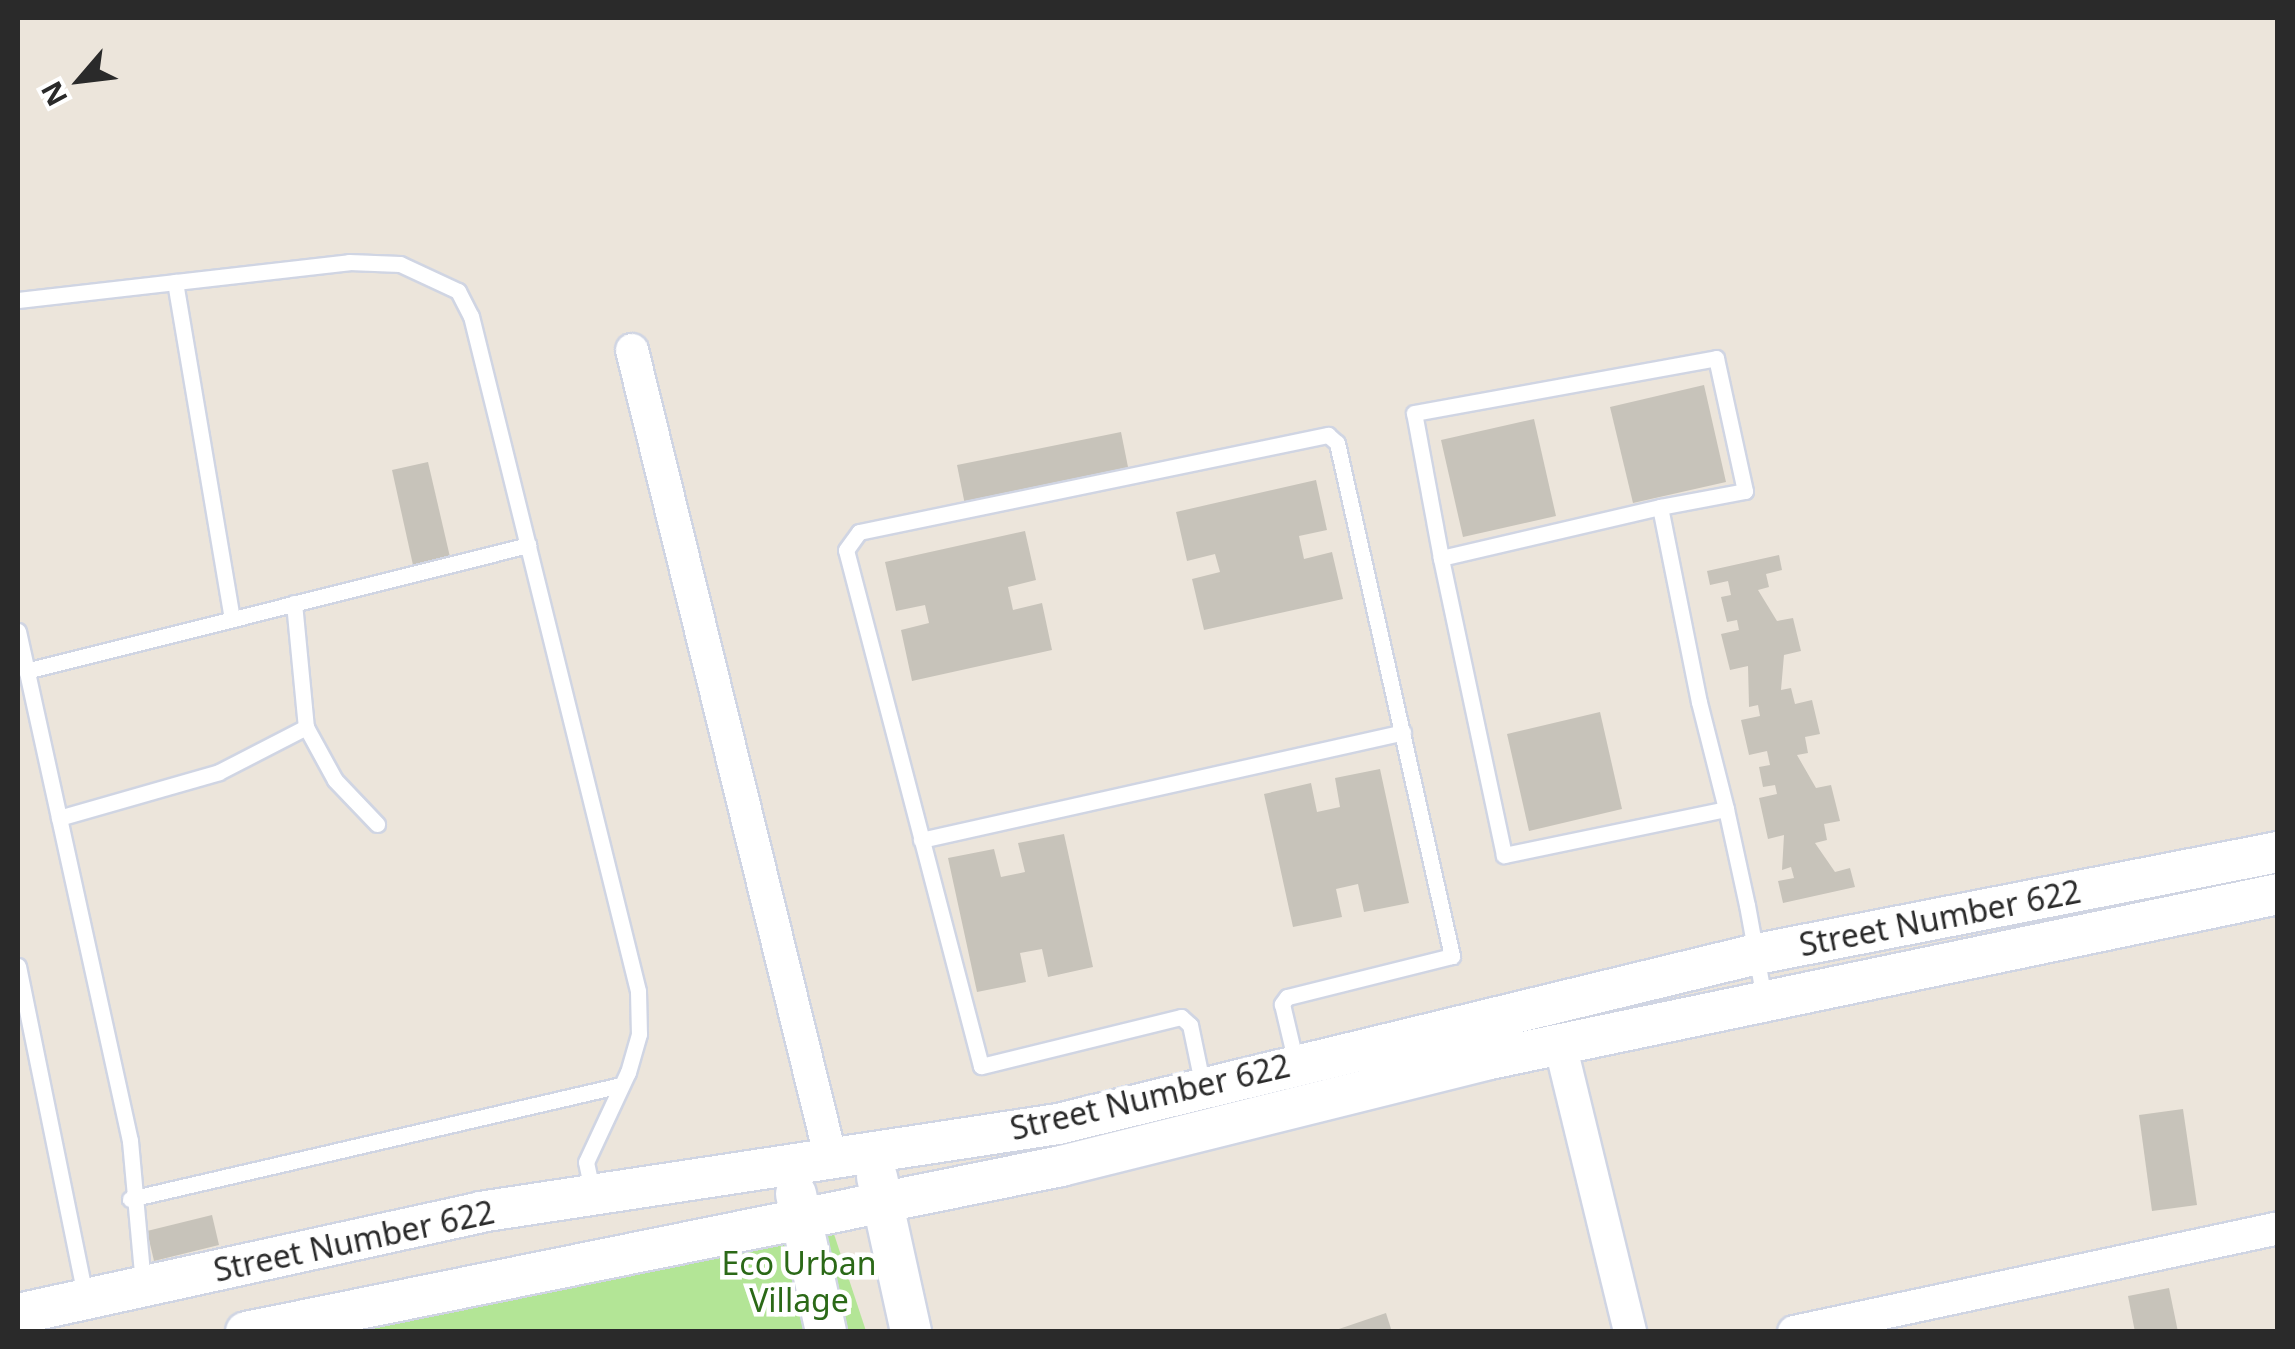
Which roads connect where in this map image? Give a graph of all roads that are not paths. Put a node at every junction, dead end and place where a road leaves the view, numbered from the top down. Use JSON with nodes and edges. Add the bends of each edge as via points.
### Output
{"nodes":[{"id":1,"x":174,"y":282,"type":"junction"},
{"id":2,"x":18,"y":300,"type":"edge"},
{"id":3,"x":632,"y":350,"type":"dead end"},
{"id":4,"x":1660,"y":507,"type":"junction"},
{"id":5,"x":528,"y":544,"type":"junction"},
{"id":6,"x":1441,"y":558,"type":"junction"},
{"id":7,"x":294,"y":603,"type":"junction"},
{"id":8,"x":232,"y":618,"type":"junction"},
{"id":9,"x":18,"y":631,"type":"edge"},
{"id":10,"x":26,"y":670,"type":"junction"},
{"id":11,"x":306,"y":727,"type":"junction"},
{"id":12,"x":1403,"y":732,"type":"junction"},
{"id":13,"x":1726,"y":809,"type":"junction"},
{"id":14,"x":59,"y":818,"type":"junction"},
{"id":15,"x":378,"y":824,"type":"dead end"},
{"id":16,"x":921,"y":840,"type":"junction"},
{"id":17,"x":2278,"y":852,"type":"edge"},
{"id":18,"x":2278,"y":894,"type":"edge"},
{"id":19,"x":1757,"y":954,"type":"junction"},
{"id":20,"x":18,"y":966,"type":"edge"},
{"id":21,"x":1765,"y":1003,"type":"junction"},
{"id":22,"x":1560,"y":1044,"type":"junction"},
{"id":23,"x":1296,"y":1063,"type":"junction"},
{"id":24,"x":621,"y":1085,"type":"junction"},
{"id":25,"x":1204,"y":1086,"type":"junction"},
{"id":26,"x":872,"y":1153,"type":"junction"},
{"id":27,"x":831,"y":1159,"type":"junction"},
{"id":28,"x":790,"y":1165,"type":"junction"},
{"id":29,"x":593,"y":1194,"type":"junction"},
{"id":30,"x":130,"y":1199,"type":"junction"},
{"id":31,"x":882,"y":1200,"type":"junction"},
{"id":32,"x":801,"y":1216,"type":"junction"},
{"id":33,"x":2278,"y":1228,"type":"edge"},
{"id":34,"x":144,"y":1287,"type":"junction"},
{"id":35,"x":86,"y":1300,"type":"junction"},
{"id":36,"x":18,"y":1314,"type":"edge"},
{"id":37,"x":246,"y":1332,"type":"edge"},
{"id":38,"x":826,"y":1332,"type":"edge"},
{"id":39,"x":911,"y":1332,"type":"edge"},
{"id":40,"x":1630,"y":1332,"type":"edge"},
{"id":41,"x":1794,"y":1332,"type":"edge"}],
"edges":[{"from":1,"to":2,"type":"lane"},
{"from":1,"to":5,"type":"lane","via":[[349,262],[439,275],[471,316]]},
{"from":1,"to":8,"type":"lane"},
{"from":3,"to":27,"type":"street"},
{"from":4,"to":6,"type":"lane"},
{"from":4,"to":6,"type":"lane","via":[[1744,491],[1716,358],[1414,413]]},
{"from":4,"to":13,"type":"lane"},
{"from":5,"to":7,"type":"lane"},
{"from":5,"to":24,"type":"lane","via":[[638,992],[639,1034]]},
{"from":6,"to":13,"type":"lane","via":[[1504,856]]},
{"from":7,"to":8,"type":"lane"},
{"from":7,"to":11,"type":"lane"},
{"from":8,"to":10,"type":"lane"},
{"from":9,"to":10,"type":"lane"},
{"from":10,"to":14,"type":"lane"},
{"from":11,"to":14,"type":"lane","via":[[219,772]]},
{"from":11,"to":15,"type":"lane","via":[[335,780]]},
{"from":12,"to":16,"type":"lane"},
{"from":12,"to":16,"type":"lane","via":[[1338,443],[1328,435],[859,532],[846,550]]},
{"from":12,"to":23,"type":"lane","via":[[1452,956],[1287,997]]},
{"from":13,"to":19,"type":"lane"},
{"from":14,"to":30,"type":"lane","via":[[130,1141]]},
{"from":16,"to":25,"type":"lane","via":[[981,1066],[1181,1017],[1190,1025]]},
{"from":17,"to":19,"type":"street","name":"Street Number 622"},
{"from":18,"to":21,"type":"street","name":"Street Number 622"},
{"from":19,"to":21,"type":"lane"},
{"from":19,"to":23,"type":"street","name":"Street Number 622"},
{"from":20,"to":35,"type":"lane"},
{"from":21,"to":22,"type":"street","name":"Street Number 622"},
{"from":22,"to":31,"type":"street","name":"Street Number 622","via":[[1060,1166]]},
{"from":22,"to":40,"type":"street"},
{"from":23,"to":25,"type":"street","name":"Street Number 622"},
{"from":24,"to":29,"type":"lane","via":[[586,1162]]},
{"from":24,"to":30,"type":"lane"},
{"from":25,"to":26,"type":"street","name":"Street Number 622","via":[[1058,1124]]},
{"from":26,"to":27,"type":"street","name":"Street Number 622"},
{"from":26,"to":31,"type":"street"},
{"from":27,"to":28,"type":"street","name":"Street Number 622"},
{"from":28,"to":29,"type":"street","name":"Street Number 622"},
{"from":28,"to":32,"type":"street"},
{"from":29,"to":34,"type":"street","name":"Street Number 622","via":[[480,1212]]},
{"from":30,"to":34,"type":"lane"},
{"from":31,"to":32,"type":"street","name":"Street Number 622"},
{"from":31,"to":39,"type":"street"},
{"from":32,"to":37,"type":"street","name":"Street Number 622"},
{"from":32,"to":38,"type":"street"},
{"from":33,"to":41,"type":"street"},
{"from":34,"to":35,"type":"street","name":"Street Number 622"},
{"from":35,"to":36,"type":"street","name":"Street Number 622"}]}
